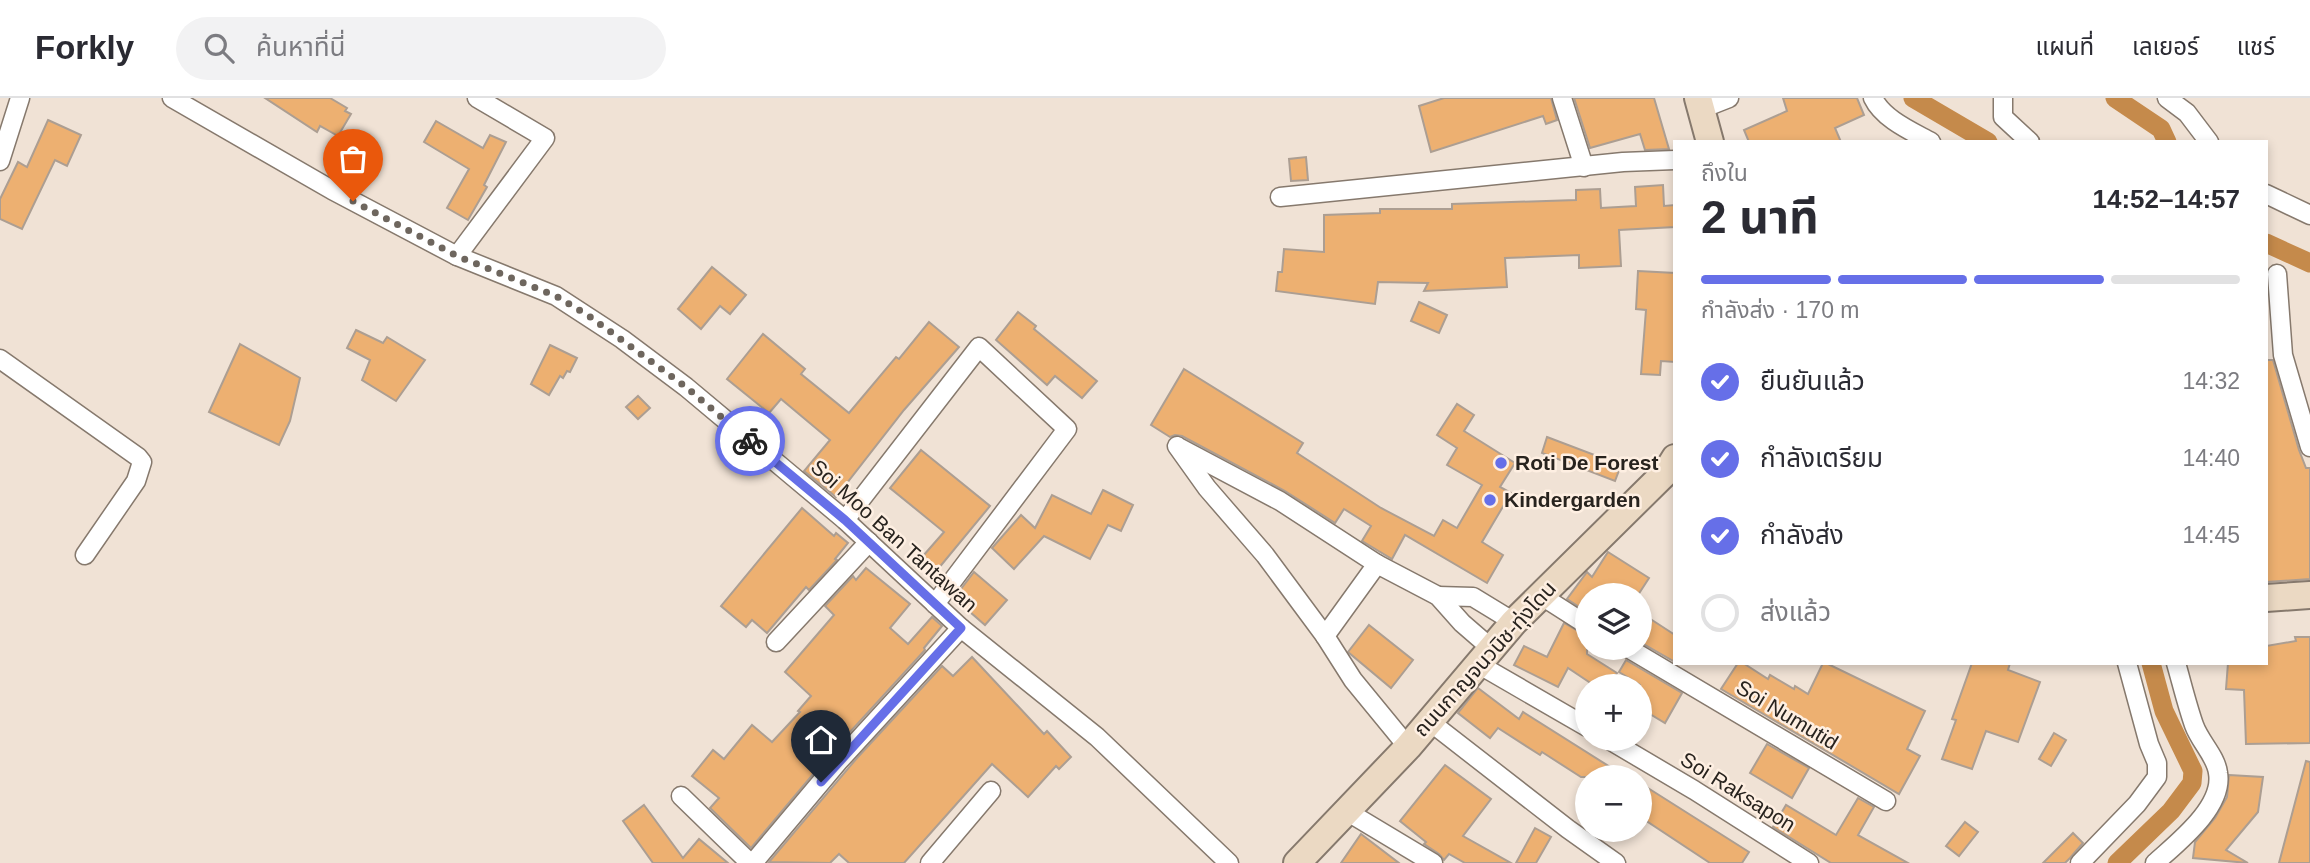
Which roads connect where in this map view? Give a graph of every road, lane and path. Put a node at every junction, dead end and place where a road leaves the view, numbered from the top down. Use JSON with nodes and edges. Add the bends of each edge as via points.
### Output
{"nodes":[{"id":1,"x":20,"y":98,"type":"edge"},
{"id":2,"x":172,"y":98,"type":"edge"},
{"id":3,"x":477,"y":98,"type":"edge"},
{"id":4,"x":1562,"y":98,"type":"edge"},
{"id":5,"x":1729,"y":98,"type":"edge"},
{"id":6,"x":1873,"y":98,"type":"edge"},
{"id":7,"x":2003,"y":98,"type":"edge"},
{"id":8,"x":2168,"y":98,"type":"edge"},
{"id":9,"x":499,"y":103,"type":"edge"},
{"id":10,"x":1700,"y":104,"type":"edge"},
{"id":11,"x":1709,"y":140,"type":"edge"},
{"id":12,"x":1928,"y":140,"type":"edge"},
{"id":13,"x":2028,"y":140,"type":"edge"},
{"id":14,"x":2207,"y":140,"type":"edge"},
{"id":15,"x":1673,"y":160,"type":"edge"},
{"id":16,"x":0,"y":161,"type":"edge"},
{"id":17,"x":1584,"y":167,"type":"junction"},
{"id":18,"x":2268,"y":195,"type":"edge"},
{"id":19,"x":1280,"y":197,"type":"dead end"},
{"id":20,"x":2310,"y":215,"type":"edge"},
{"id":21,"x":457,"y":256,"type":"junction"},
{"id":22,"x":2277,"y":274,"type":"dead end"},
{"id":23,"x":0,"y":359,"type":"edge"},
{"id":24,"x":2310,"y":447,"type":"edge"},
{"id":25,"x":1672,"y":468,"type":"edge"},
{"id":26,"x":845,"y":520,"type":"junction"},
{"id":27,"x":869,"y":542,"type":"junction"},
{"id":28,"x":85,"y":555,"type":"dead end"},
{"id":29,"x":1377,"y":564,"type":"junction"},
{"id":30,"x":1540,"y":595,"type":"junction"},
{"id":31,"x":2310,"y":595,"type":"edge"},
{"id":32,"x":1437,"y":596,"type":"junction"},
{"id":33,"x":2268,"y":598,"type":"edge"},
{"id":34,"x":935,"y":604,"type":"junction"},
{"id":35,"x":1575,"y":617,"type":"edge"},
{"id":36,"x":1514,"y":622,"type":"junction"},
{"id":37,"x":961,"y":628,"type":"junction"},
{"id":38,"x":1325,"y":636,"type":"junction"},
{"id":39,"x":776,"y":642,"type":"dead end"},
{"id":40,"x":1485,"y":656,"type":"junction"},
{"id":41,"x":1648,"y":660,"type":"edge"},
{"id":42,"x":2128,"y":665,"type":"edge"},
{"id":43,"x":2177,"y":665,"type":"edge"},
{"id":44,"x":1575,"y":719,"type":"edge"},
{"id":45,"x":1429,"y":721,"type":"junction"},
{"id":46,"x":1408,"y":747,"type":"junction"},
{"id":47,"x":1628,"y":751,"type":"edge"},
{"id":48,"x":991,"y":790,"type":"dead end"},
{"id":49,"x":681,"y":796,"type":"dead end"},
{"id":50,"x":1886,"y":801,"type":"dead end"},
{"id":51,"x":1348,"y":811,"type":"junction"},
{"id":52,"x":752,"y":863,"type":"edge"},
{"id":53,"x":930,"y":863,"type":"edge"},
{"id":54,"x":1229,"y":863,"type":"edge"},
{"id":55,"x":1297,"y":863,"type":"edge"},
{"id":56,"x":1433,"y":863,"type":"edge"},
{"id":57,"x":1616,"y":863,"type":"edge"},
{"id":58,"x":1809,"y":863,"type":"edge"},
{"id":59,"x":2080,"y":863,"type":"edge"},
{"id":60,"x":2155,"y":863,"type":"edge"}],
"edges":[{"from":1,"to":16,"type":"street"},
{"from":2,"to":21,"type":"street","name":"Soi Moo Ban Tantawan"},
{"from":3,"to":9,"type":"street"},
{"from":4,"to":17,"type":"street"},
{"from":5,"to":10,"type":"street"},
{"from":6,"to":12,"type":"street","via":[[1892,119]]},
{"from":7,"to":13,"type":"street","via":[[2003,117]]},
{"from":8,"to":14,"type":"street","via":[[2187,113]]},
{"from":9,"to":21,"type":"street","via":[[545,138]]},
{"from":10,"to":11,"type":"street"},
{"from":15,"to":17,"type":"street"},
{"from":17,"to":19,"type":"street"},
{"from":18,"to":20,"type":"street"},
{"from":21,"to":26,"type":"street","name":"Soi Moo Ban Tantawan","via":[[556,296],[589,316],[686,387]]},
{"from":22,"to":24,"type":"street","via":[[2283,355]]},
{"from":23,"to":28,"type":"street","via":[[142,462],[136,481]]},
{"from":25,"to":30,"type":"street","name":"ถนนกาญจนวนิช-ทุ่งโดน"},
{"from":26,"to":27,"type":"street","name":"Soi Moo Ban Tantawan"},
{"from":26,"to":34,"type":"street","via":[[979,347],[1067,429]]},
{"from":27,"to":34,"type":"street","name":"Soi Moo Ban Tantawan"},
{"from":27,"to":39,"type":"street"},
{"from":29,"to":32,"type":"street"},
{"from":29,"to":38,"type":"street"},
{"from":29,"to":38,"type":"street","via":[[1280,501],[1177,446]]},
{"from":30,"to":35,"type":"street"},
{"from":30,"to":36,"type":"street","name":"ถนนกาญจนวนิช-ทุ่งโดน"},
{"from":31,"to":33,"type":"street"},
{"from":32,"to":36,"type":"street","via":[[1473,597]]},
{"from":32,"to":40,"type":"street"},
{"from":34,"to":37,"type":"street","name":"Soi Moo Ban Tantawan"},
{"from":36,"to":40,"type":"street","name":"ถนนกาญจนวนิช-ทุ่งโดน"},
{"from":37,"to":52,"type":"street","via":[[838,761]]},
{"from":37,"to":54,"type":"street","name":"Soi Moo Ban Tantawan","via":[[1097,737]]},
{"from":38,"to":46,"type":"street","via":[[1353,680]]},
{"from":40,"to":44,"type":"street"},
{"from":40,"to":45,"type":"street","name":"ถนนกาญจนวนิช-ทุ่งโดน"},
{"from":41,"to":50,"type":"street","name":"Soi Numutid"},
{"from":42,"to":59,"type":"street","via":[[2157,763],[2157,777]]},
{"from":43,"to":60,"type":"street","via":[[2194,727],[2219,776],[2200,821]]},
{"from":45,"to":46,"type":"street","name":"ถนนกาญจนวนิช-ทุ่งโดน"},
{"from":45,"to":57,"type":"street"},
{"from":46,"to":51,"type":"street","name":"ถนนกาญจนวนิช-ทุ่งโดน"},
{"from":47,"to":58,"type":"street","name":"Soi Raksapon"},
{"from":48,"to":53,"type":"street"},
{"from":49,"to":52,"type":"street"},
{"from":51,"to":55,"type":"street","name":"ถนนกาญจนวนิช-ทุ่งโดน"},
{"from":51,"to":56,"type":"street"}]}
